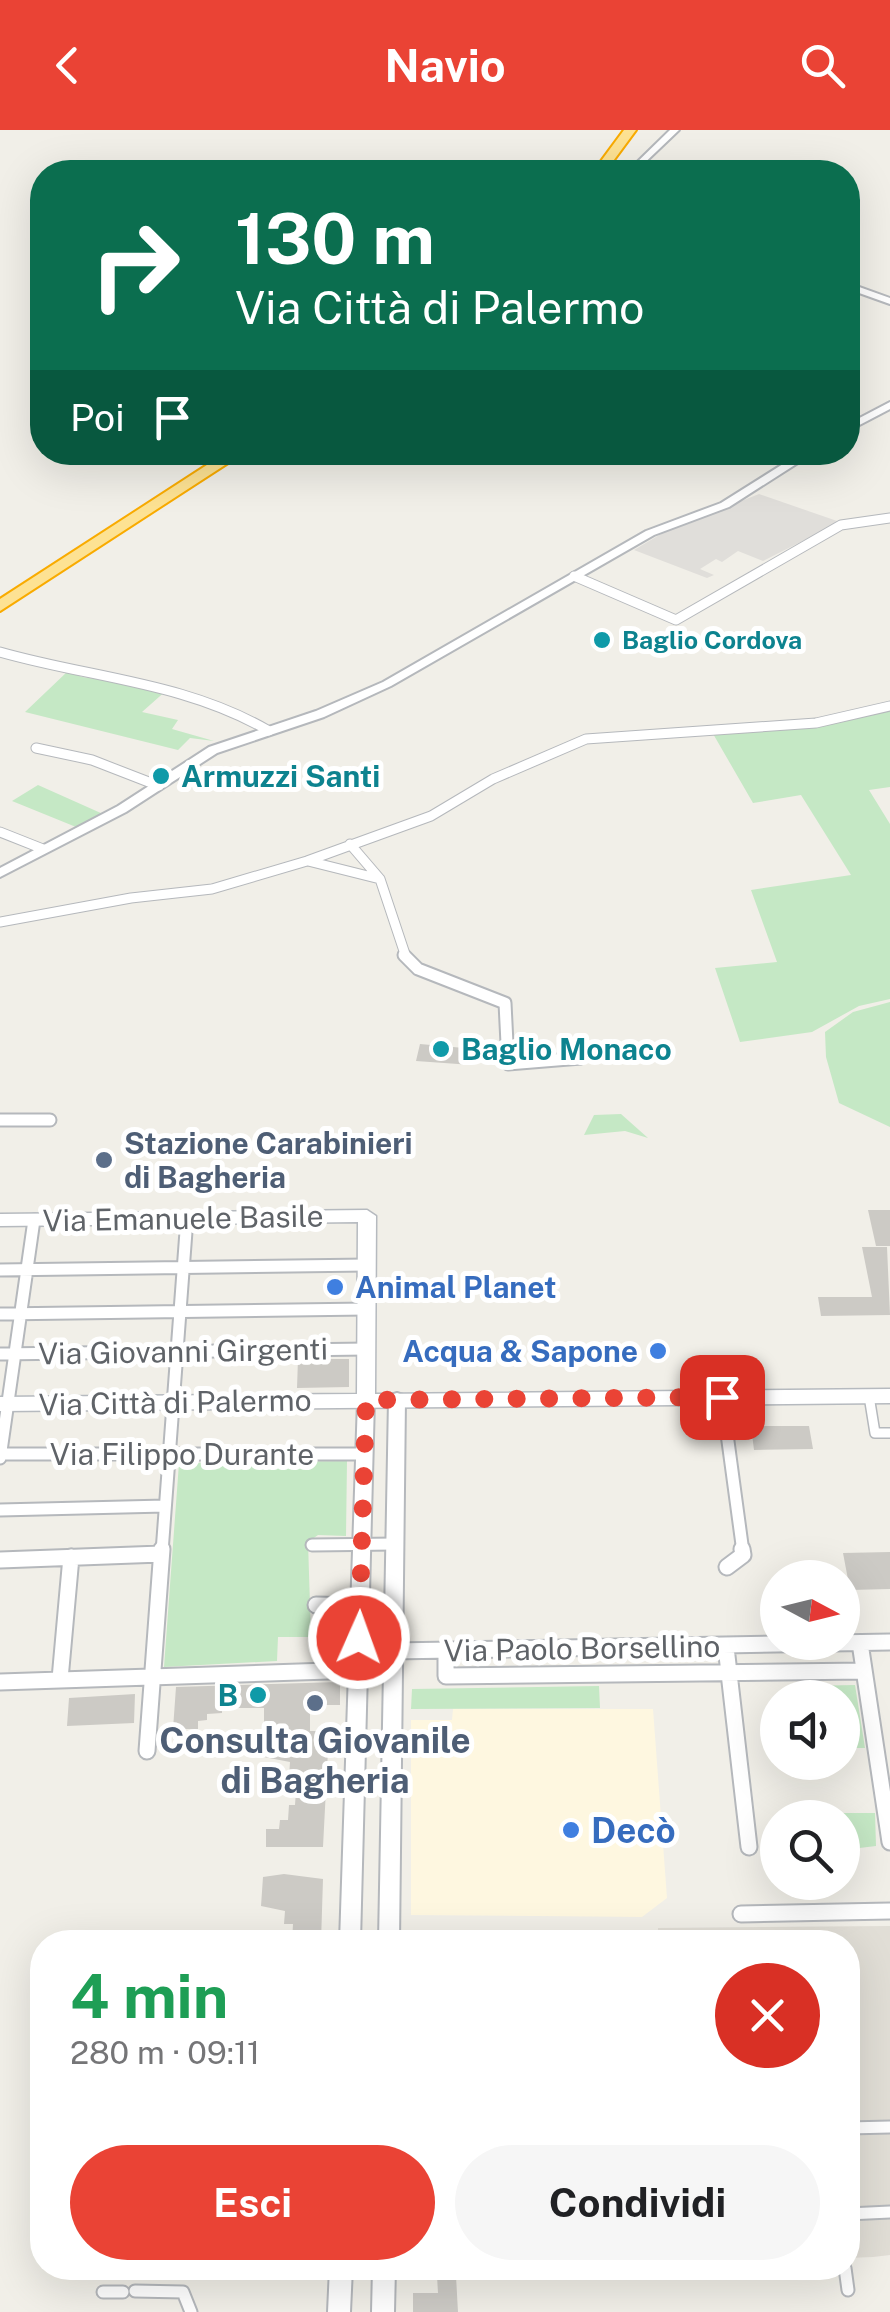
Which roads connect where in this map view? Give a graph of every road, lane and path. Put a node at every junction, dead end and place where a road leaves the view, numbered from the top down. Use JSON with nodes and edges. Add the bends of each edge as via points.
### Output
{"nodes":[{"id":1,"x":617,"y":130,"type":"edge"},
{"id":2,"x":630,"y":130,"type":"edge"},
{"id":3,"x":675,"y":130,"type":"edge"},
{"id":4,"x":595,"y":160,"type":"edge"},
{"id":5,"x":608,"y":160,"type":"edge"},
{"id":6,"x":643,"y":160,"type":"edge"},
{"id":7,"x":860,"y":290,"type":"edge"},
{"id":8,"x":890,"y":301,"type":"edge"},
{"id":9,"x":890,"y":405,"type":"edge"},
{"id":10,"x":860,"y":421,"type":"edge"},
{"id":11,"x":199,"y":465,"type":"edge"},
{"id":12,"x":218,"y":465,"type":"edge"},
{"id":13,"x":789,"y":465,"type":"edge"},
{"id":14,"x":890,"y":518,"type":"edge"},
{"id":15,"x":574,"y":576,"type":"junction"},
{"id":16,"x":0,"y":592,"type":"edge"},
{"id":17,"x":0,"y":606,"type":"edge"},
{"id":18,"x":0,"y":652,"type":"edge"},
{"id":19,"x":890,"y":706,"type":"edge"},
{"id":20,"x":269,"y":731,"type":"junction"},
{"id":21,"x":36,"y":748,"type":"dead end"},
{"id":22,"x":159,"y":786,"type":"junction"},
{"id":23,"x":0,"y":832,"type":"edge"},
{"id":24,"x":350,"y":844,"type":"junction"},
{"id":25,"x":43,"y":849,"type":"junction"},
{"id":26,"x":365,"y":858,"type":"junction"},
{"id":27,"x":306,"y":861,"type":"junction"},
{"id":28,"x":353,"y":869,"type":"junction"},
{"id":29,"x":2,"y":871,"type":"edge"},
{"id":30,"x":380,"y":879,"type":"junction"},
{"id":31,"x":0,"y":922,"type":"edge"},
{"id":32,"x":581,"y":1058,"type":"dead end"},
{"id":33,"x":0,"y":1120,"type":"edge"},
{"id":34,"x":50,"y":1120,"type":"dead end"},
{"id":35,"x":187,"y":1218,"type":"junction"},
{"id":36,"x":0,"y":1220,"type":"edge"},
{"id":37,"x":34,"y":1220,"type":"junction"},
{"id":38,"x":367,"y":1265,"type":"junction"},
{"id":39,"x":183,"y":1267,"type":"junction"},
{"id":40,"x":0,"y":1270,"type":"edge"},
{"id":41,"x":28,"y":1270,"type":"junction"},
{"id":42,"x":367,"y":1309,"type":"junction"},
{"id":43,"x":179,"y":1311,"type":"junction"},
{"id":44,"x":0,"y":1314,"type":"edge"},
{"id":45,"x":23,"y":1314,"type":"junction"},
{"id":46,"x":366,"y":1348,"type":"junction"},
{"id":47,"x":176,"y":1351,"type":"junction"},
{"id":48,"x":0,"y":1354,"type":"edge"},
{"id":49,"x":18,"y":1354,"type":"junction"},
{"id":50,"x":869,"y":1396,"type":"junction"},
{"id":51,"x":890,"y":1396,"type":"edge"},
{"id":52,"x":722,"y":1397,"type":"junction"},
{"id":53,"x":397,"y":1399,"type":"junction"},
{"id":54,"x":366,"y":1400,"type":"junction"},
{"id":55,"x":173,"y":1402,"type":"junction"},
{"id":56,"x":4,"y":1404,"type":"edge"},
{"id":57,"x":890,"y":1433,"type":"edge"},
{"id":58,"x":169,"y":1454,"type":"junction"},
{"id":59,"x":364,"y":1454,"type":"junction"},
{"id":60,"x":0,"y":1456,"type":"edge"},
{"id":61,"x":165,"y":1506,"type":"junction"},
{"id":62,"x":0,"y":1510,"type":"edge"},
{"id":63,"x":394,"y":1544,"type":"junction"},
{"id":64,"x":312,"y":1545,"type":"dead end"},
{"id":65,"x":361,"y":1545,"type":"junction"},
{"id":66,"x":162,"y":1554,"type":"junction"},
{"id":67,"x":71,"y":1557,"type":"junction"},
{"id":68,"x":0,"y":1560,"type":"edge"},
{"id":69,"x":727,"y":1568,"type":"dead end"},
{"id":70,"x":316,"y":1605,"type":"dead end"},
{"id":71,"x":360,"y":1606,"type":"junction"},
{"id":72,"x":890,"y":1642,"type":"edge"},
{"id":73,"x":860,"y":1643,"type":"joint"},
{"id":74,"x":760,"y":1645,"type":"edge"},
{"id":75,"x":726,"y":1646,"type":"junction"},
{"id":76,"x":446,"y":1650,"type":"junction"},
{"id":77,"x":393,"y":1651,"type":"junction"},
{"id":78,"x":358,"y":1670,"type":"junction"},
{"id":79,"x":864,"y":1670,"type":"junction"},
{"id":80,"x":729,"y":1672,"type":"junction"},
{"id":81,"x":151,"y":1676,"type":"junction"},
{"id":82,"x":60,"y":1679,"type":"junction"},
{"id":83,"x":0,"y":1682,"type":"edge"},
{"id":84,"x":392,"y":1717,"type":"junction"},
{"id":85,"x":356,"y":1718,"type":"junction"},
{"id":86,"x":882,"y":1744,"type":"edge"},
{"id":87,"x":147,"y":1750,"type":"dead end"},
{"id":88,"x":890,"y":1842,"type":"edge"},
{"id":89,"x":749,"y":1847,"type":"dead end"},
{"id":90,"x":890,"y":1911,"type":"edge"},
{"id":91,"x":741,"y":1914,"type":"dead end"},
{"id":92,"x":350,"y":1930,"type":"edge"},
{"id":93,"x":389,"y":1930,"type":"edge"},
{"id":94,"x":890,"y":2127,"type":"edge"},
{"id":95,"x":860,"y":2128,"type":"edge"},
{"id":96,"x":890,"y":2212,"type":"edge"},
{"id":97,"x":860,"y":2213,"type":"edge"},
{"id":98,"x":340,"y":2280,"type":"edge"},
{"id":99,"x":384,"y":2280,"type":"edge"},
{"id":100,"x":847,"y":2280,"type":"edge"},
{"id":101,"x":848,"y":2290,"type":"dead end"},
{"id":102,"x":129,"y":2291,"type":"joint"},
{"id":103,"x":103,"y":2292,"type":"dead end"},
{"id":104,"x":191,"y":2312,"type":"edge"},
{"id":105,"x":339,"y":2312,"type":"edge"},
{"id":106,"x":383,"y":2312,"type":"edge"}],
"edges":[{"from":1,"to":4,"type":"highway"},
{"from":2,"to":5,"type":"highway"},
{"from":3,"to":6,"type":"street"},
{"from":7,"to":8,"type":"street"},
{"from":9,"to":10,"type":"street"},
{"from":11,"to":16,"type":"highway"},
{"from":12,"to":17,"type":"highway"},
{"from":13,"to":15,"type":"street","via":[[725,505],[650,534]]},
{"from":14,"to":15,"type":"street","via":[[841,526],[676,620]]},
{"from":15,"to":20,"type":"street","via":[[387,684]]},
{"from":18,"to":20,"type":"street","via":[[184,689]]},
{"from":19,"to":24,"type":"street","via":[[816,723],[586,739],[493,779],[430,816]]},
{"from":20,"to":22,"type":"street","via":[[213,750]]},
{"from":21,"to":22,"type":"street","via":[[92,760]]},
{"from":22,"to":25,"type":"street"},
{"from":23,"to":25,"type":"street"},
{"from":24,"to":26,"type":"street"},
{"from":24,"to":27,"type":"street"},
{"from":25,"to":29,"type":"street"},
{"from":26,"to":28,"type":"street","via":[[365,865]]},
{"from":26,"to":30,"type":"street"},
{"from":27,"to":28,"type":"street"},
{"from":27,"to":31,"type":"street","via":[[212,889]]},
{"from":28,"to":30,"type":"street"},
{"from":30,"to":32,"type":"street","via":[[396,940],[410,961],[505,1003],[508,1064]]},
{"from":33,"to":34,"type":"street"},
{"from":35,"to":37,"type":"main road","name":"Via Emanuele Basile"},
{"from":35,"to":38,"type":"main road","name":"Via Emanuele Basile","via":[[367,1216]]},
{"from":35,"to":39,"type":"street"},
{"from":36,"to":37,"type":"main road","name":"Via Emanuele Basile"},
{"from":37,"to":41,"type":"street"},
{"from":38,"to":39,"type":"street"},
{"from":38,"to":42,"type":"main road"},
{"from":39,"to":41,"type":"street"},
{"from":39,"to":43,"type":"street"},
{"from":40,"to":41,"type":"street"},
{"from":41,"to":45,"type":"street"},
{"from":42,"to":43,"type":"street"},
{"from":42,"to":46,"type":"main road"},
{"from":43,"to":45,"type":"street"},
{"from":43,"to":47,"type":"street"},
{"from":44,"to":45,"type":"street"},
{"from":45,"to":49,"type":"street"},
{"from":46,"to":47,"type":"street","name":"Via Giovanni Girgenti"},
{"from":46,"to":54,"type":"main road"},
{"from":47,"to":49,"type":"street","name":"Via Giovanni Girgenti"},
{"from":47,"to":55,"type":"street"},
{"from":48,"to":49,"type":"street","name":"Via Giovanni Girgenti"},
{"from":49,"to":56,"type":"street"},
{"from":50,"to":51,"type":"main road","name":"Via Città di Palermo"},
{"from":50,"to":52,"type":"main road","name":"Via Città di Palermo"},
{"from":50,"to":57,"type":"street","via":[[876,1433]]},
{"from":52,"to":53,"type":"main road","name":"Via Città di Palermo"},
{"from":52,"to":69,"type":"street","via":[[743,1555]]},
{"from":53,"to":54,"type":"main road","name":"Via Città di Palermo"},
{"from":53,"to":63,"type":"street"},
{"from":54,"to":55,"type":"main road","name":"Via Città di Palermo"},
{"from":54,"to":59,"type":"street"},
{"from":55,"to":56,"type":"main road","name":"Via Città di Palermo"},
{"from":55,"to":58,"type":"street"},
{"from":56,"to":60,"type":"street"},
{"from":58,"to":59,"type":"street","name":"Via Filippo Durante"},
{"from":58,"to":60,"type":"street","name":"Via Filippo Durante"},
{"from":58,"to":61,"type":"street"},
{"from":59,"to":65,"type":"street"},
{"from":61,"to":62,"type":"street"},
{"from":61,"to":66,"type":"street"},
{"from":63,"to":65,"type":"street"},
{"from":63,"to":77,"type":"street"},
{"from":64,"to":65,"type":"street"},
{"from":65,"to":71,"type":"street"},
{"from":66,"to":67,"type":"street"},
{"from":66,"to":81,"type":"street"},
{"from":67,"to":68,"type":"street"},
{"from":67,"to":82,"type":"street"},
{"from":70,"to":71,"type":"street"},
{"from":71,"to":78,"type":"street"},
{"from":72,"to":73,"type":"street","name":"Via Paolo Borsellino"},
{"from":73,"to":79,"type":"street"},
{"from":74,"to":75,"type":"street","name":"Via Paolo Borsellino"},
{"from":75,"to":76,"type":"street","name":"Via Paolo Borsellino"},
{"from":75,"to":80,"type":"street"},
{"from":76,"to":77,"type":"street","name":"Via Paolo Borsellino"},
{"from":76,"to":80,"type":"street","via":[[446,1676]]},
{"from":77,"to":84,"type":"street"},
{"from":78,"to":81,"type":"street"},
{"from":78,"to":85,"type":"street"},
{"from":79,"to":80,"type":"street"},
{"from":79,"to":86,"type":"street"},
{"from":80,"to":89,"type":"street"},
{"from":81,"to":82,"type":"street"},
{"from":81,"to":87,"type":"street"},
{"from":82,"to":83,"type":"street"},
{"from":84,"to":85,"type":"street"},
{"from":84,"to":93,"type":"street"},
{"from":85,"to":92,"type":"street"},
{"from":86,"to":88,"type":"street"},
{"from":90,"to":91,"type":"street"},
{"from":94,"to":95,"type":"street"},
{"from":96,"to":97,"type":"street"},
{"from":98,"to":105,"type":"street"},
{"from":99,"to":106,"type":"street"},
{"from":100,"to":101,"type":"street"},
{"from":102,"to":103,"type":"street"},
{"from":102,"to":104,"type":"street","via":[[183,2292]]}]}
